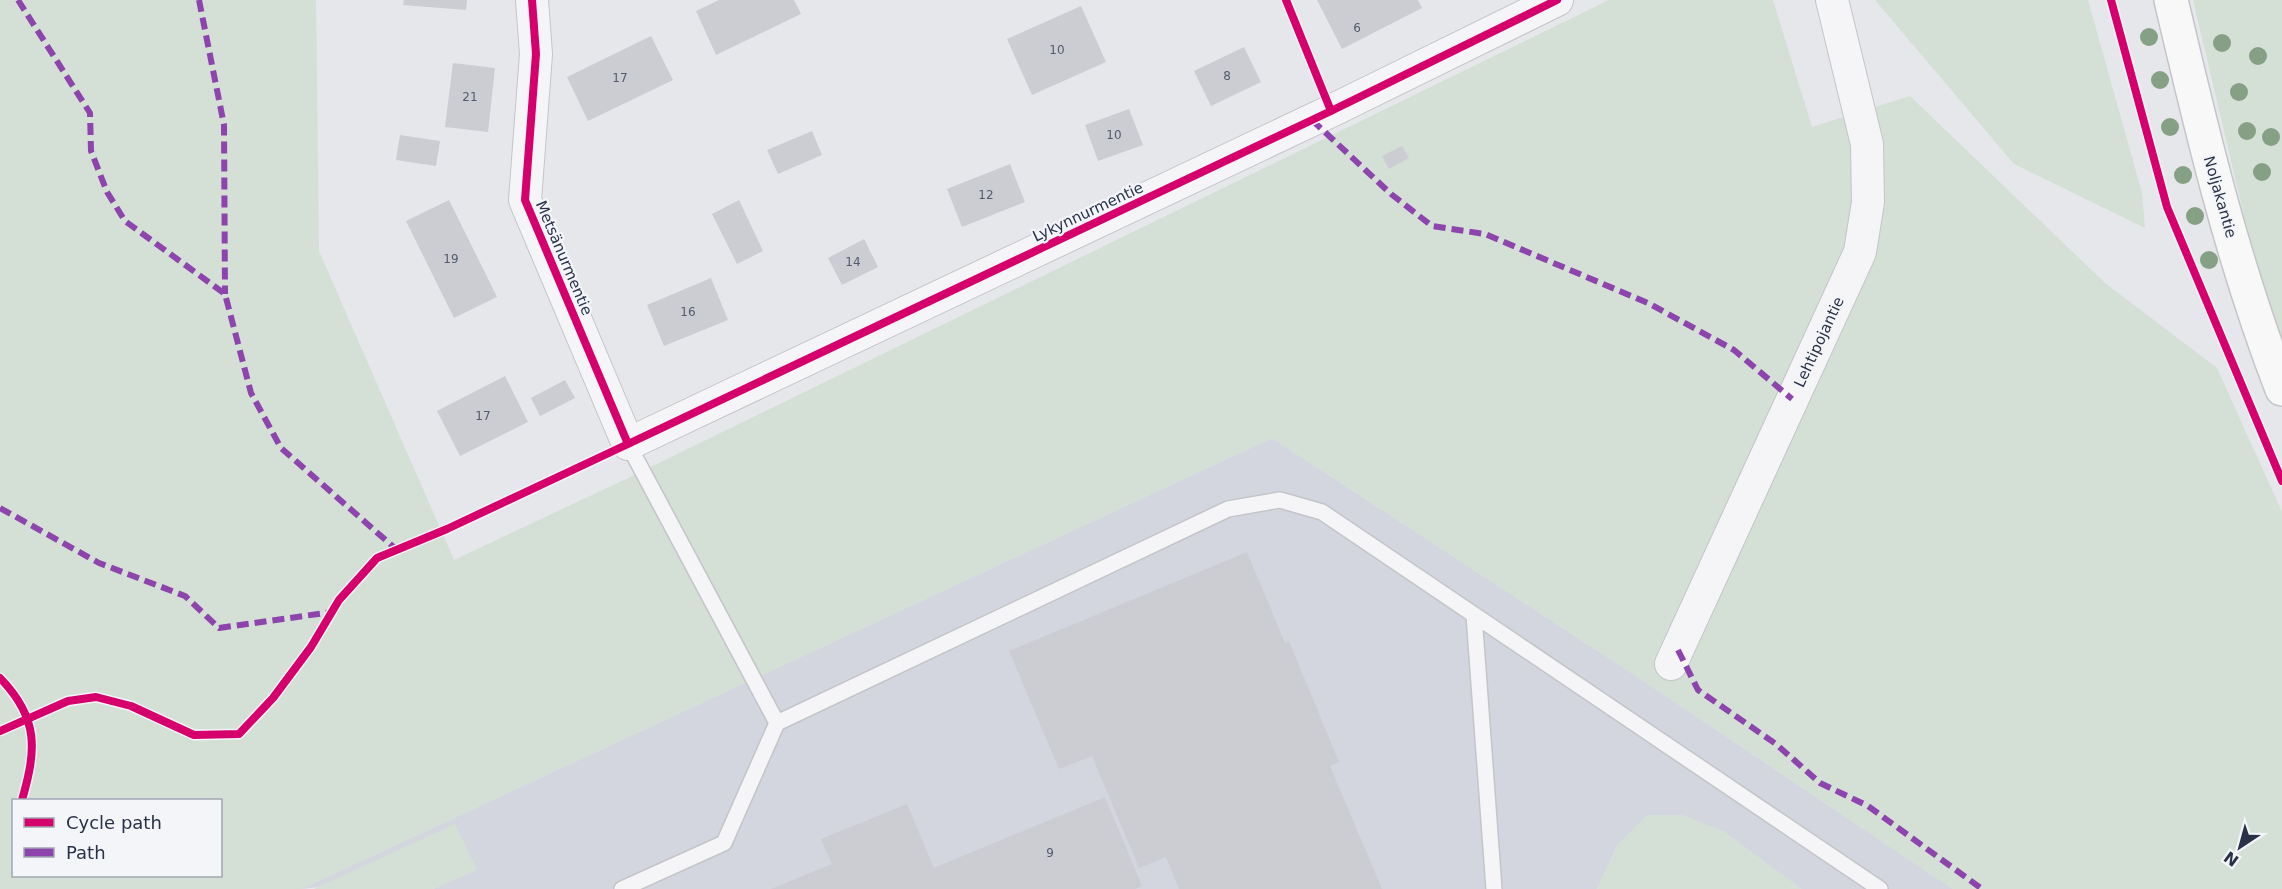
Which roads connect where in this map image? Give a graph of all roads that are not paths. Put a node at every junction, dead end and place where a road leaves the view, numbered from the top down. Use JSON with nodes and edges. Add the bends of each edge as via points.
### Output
{"nodes":[{"id":1,"x":532,"y":0,"type":"edge"},
{"id":2,"x":1557,"y":0,"type":"edge"},
{"id":3,"x":1832,"y":0,"type":"edge"},
{"id":4,"x":2171,"y":0,"type":"edge"},
{"id":5,"x":2282,"y":389,"type":"edge"},
{"id":6,"x":628,"y":444,"type":"junction"},
{"id":7,"x":1474,"y":615,"type":"junction"},
{"id":8,"x":1671,"y":664,"type":"dead end"},
{"id":9,"x":777,"y":723,"type":"junction"},
{"id":10,"x":622,"y":889,"type":"edge"},
{"id":11,"x":1494,"y":889,"type":"edge"},
{"id":12,"x":1880,"y":889,"type":"edge"}],
"edges":[{"from":1,"to":6,"type":"street","name":"Metsänurmentie","via":[[536,54],[525,200]]},
{"from":2,"to":6,"type":"street","name":"Lykynnurmentie"},
{"from":3,"to":8,"type":"street","name":"Lehtipojantie","via":[[1867,144],[1868,202],[1860,252]]},
{"from":4,"to":5,"type":"main road","name":"Noljakantie","via":[[2234,250]]},
{"from":6,"to":9,"type":"lane"},
{"from":7,"to":9,"type":"lane","via":[[1322,512],[1280,500],[1228,509]]},
{"from":7,"to":11,"type":"lane"},
{"from":7,"to":12,"type":"lane"},
{"from":9,"to":10,"type":"lane","via":[[724,843]]}]}
